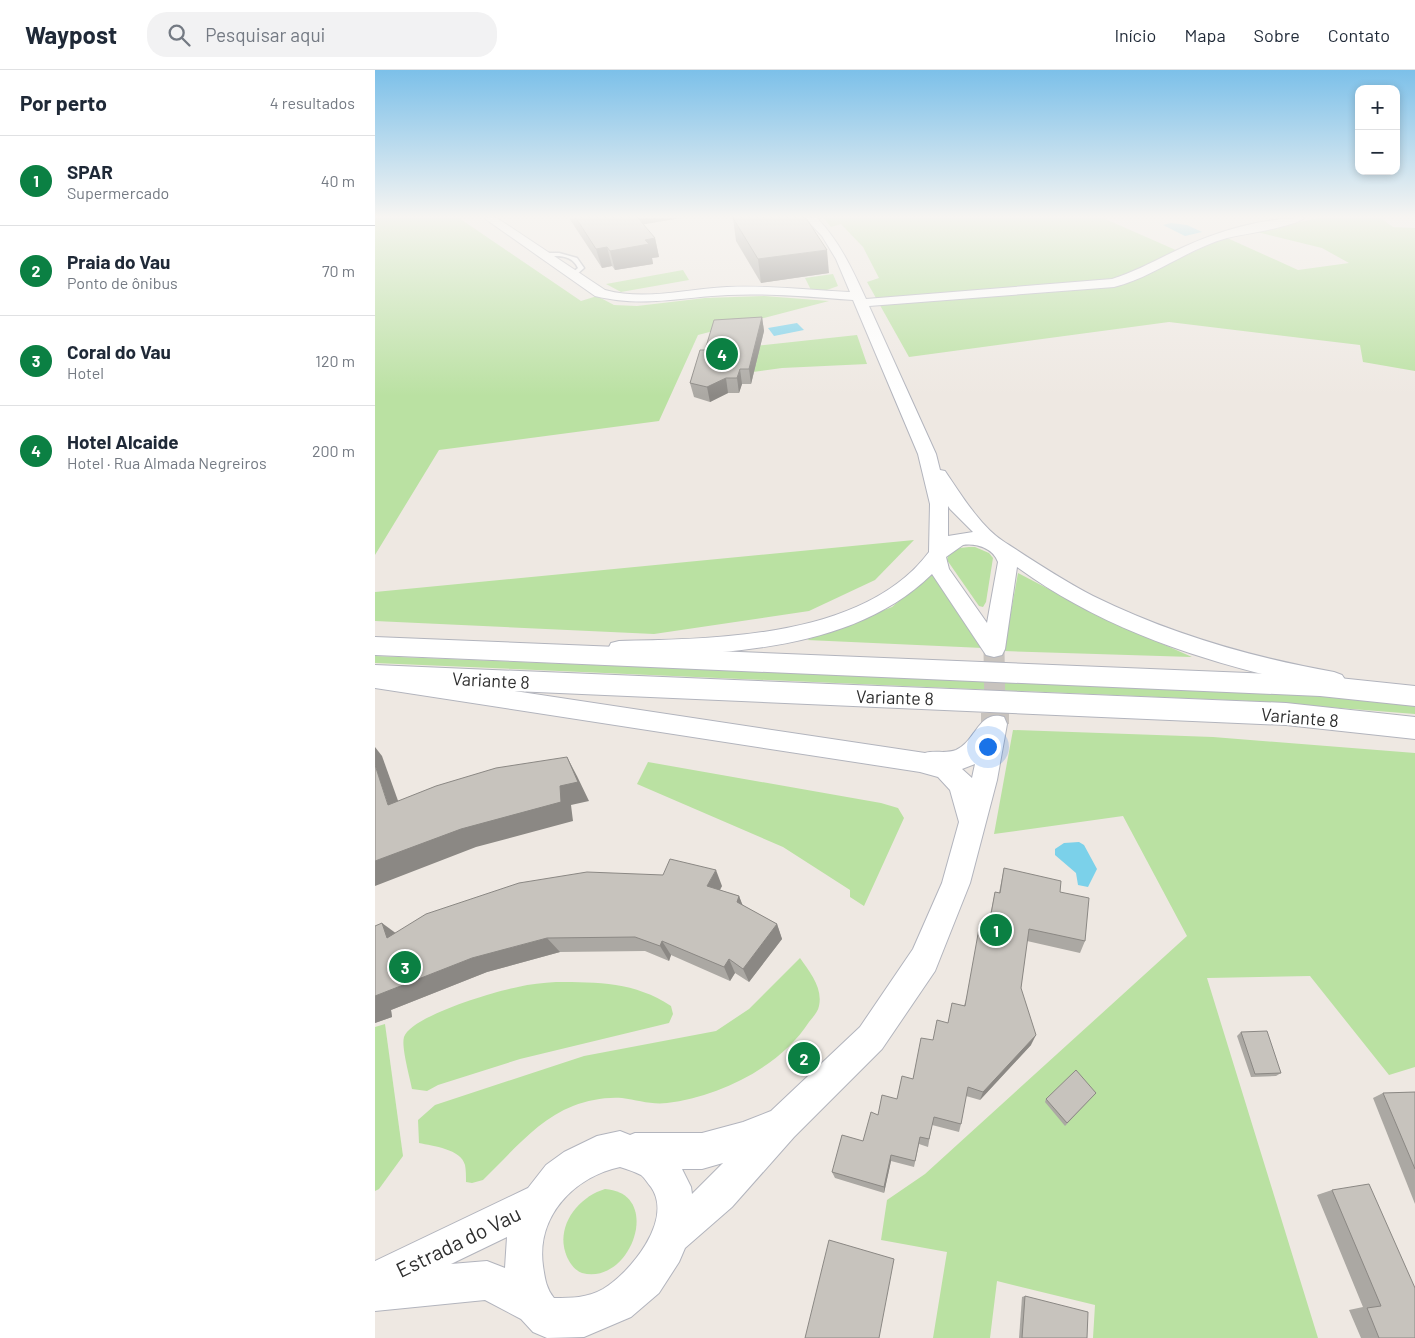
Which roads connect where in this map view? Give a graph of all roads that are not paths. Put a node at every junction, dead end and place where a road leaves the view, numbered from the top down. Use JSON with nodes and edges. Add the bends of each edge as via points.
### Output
{"nodes":[{"id":1,"x":576,"y":277,"type":"edge"},
{"id":2,"x":850,"y":277,"type":"edge"},
{"id":3,"x":1133,"y":277,"type":"edge"},
{"id":4,"x":859,"y":299,"type":"junction"},
{"id":5,"x":927,"y":454,"type":"junction"},
{"id":6,"x":999,"y":548,"type":"junction"},
{"id":7,"x":937,"y":553,"type":"junction"},
{"id":8,"x":375,"y":646,"type":"edge"},
{"id":9,"x":482,"y":651,"type":"junction"},
{"id":10,"x":375,"y":675,"type":"edge"},
{"id":11,"x":375,"y":679,"type":"edge"},
{"id":12,"x":1415,"y":696,"type":"edge"},
{"id":13,"x":1415,"y":728,"type":"edge"},
{"id":14,"x":920,"y":762,"type":"junction"},
{"id":15,"x":973,"y":824,"type":"junction"},
{"id":16,"x":782,"y":1125,"type":"junction"},
{"id":17,"x":634,"y":1151,"type":"junction"},
{"id":18,"x":540,"y":1201,"type":"junction"},
{"id":19,"x":675,"y":1234,"type":"junction"},
{"id":20,"x":375,"y":1281,"type":"edge"},
{"id":21,"x":375,"y":1291,"type":"edge"},
{"id":22,"x":535,"y":1305,"type":"junction"},
{"id":23,"x":591,"y":1333,"type":"edge"}],
"edges":[{"from":1,"to":4,"type":"street","via":[[600,293],[617,299],[728,291]]},
{"from":2,"to":4,"type":"street"},
{"from":3,"to":4,"type":"street","via":[[1084,287]]},
{"from":4,"to":5,"type":"street"},
{"from":5,"to":6,"type":"street","via":[[957,504]]},
{"from":5,"to":7,"type":"street","via":[[939,504]]},
{"from":6,"to":7,"type":"street","via":[[966,538],[953,541]]},
{"from":6,"to":7,"type":"street","via":[[1008,562],[994,649],[939,570]]},
{"from":6,"to":12,"type":"street","via":[[1090,604],[1172,639],[1251,663]]},
{"from":7,"to":9,"type":"street","via":[[924,571],[879,605],[808,630],[754,640],[643,649]]},
{"from":8,"to":9,"type":"main road","name":"Variante 8"},
{"from":9,"to":12,"type":"main road","name":"Variante 8","via":[[1320,686]]},
{"from":10,"to":13,"type":"main road","name":"Variante 8","via":[[1286,714]]},
{"from":11,"to":14,"type":"street"},
{"from":14,"to":15,"type":"street","via":[[946,769],[962,785]]},
{"from":14,"to":15,"type":"street","via":[[949,762],[971,755],[995,724]]},
{"from":15,"to":16,"type":"street","via":[[956,883],[924,960],[871,1038]]},
{"from":16,"to":17,"type":"street","via":[[702,1151]]},
{"from":16,"to":19,"type":"street","via":[[719,1194]]},
{"from":17,"to":18,"type":"street","via":[[606,1151],[577,1162],[550,1186]]},
{"from":17,"to":19,"type":"street","via":[[650,1159],[663,1172],[676,1210]]},
{"from":18,"to":20,"type":"street","name":"Estrada do Vau"},
{"from":18,"to":22,"type":"street","via":[[526,1236],[523,1255],[524,1274]]},
{"from":19,"to":23,"type":"street","via":[[656,1283],[638,1304],[617,1320]]},
{"from":21,"to":22,"type":"street","name":"Estrada do Vau","via":[[487,1280]]},
{"from":22,"to":23,"type":"street","via":[[546,1317]]}]}
